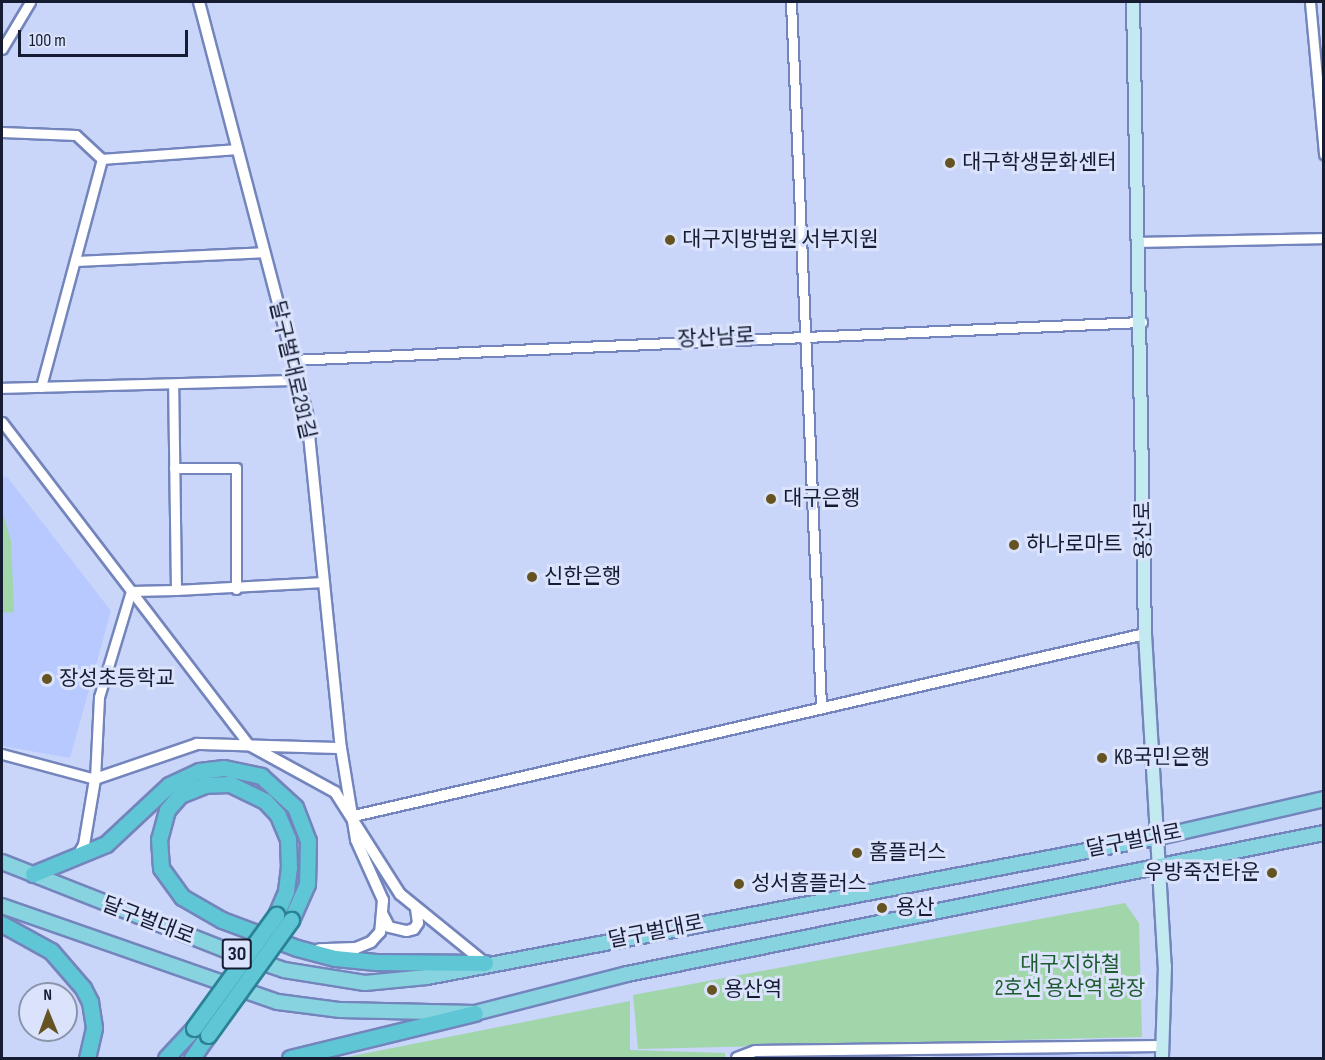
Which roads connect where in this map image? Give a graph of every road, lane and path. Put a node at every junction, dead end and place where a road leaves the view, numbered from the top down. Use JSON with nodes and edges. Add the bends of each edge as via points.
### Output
{"nodes":[{"id":1,"x":30,"y":2,"type":"edge"},
{"id":2,"x":199,"y":2,"type":"edge"},
{"id":3,"x":791,"y":2,"type":"edge"},
{"id":4,"x":1133,"y":2,"type":"edge"},
{"id":5,"x":1310,"y":2,"type":"edge"},
{"id":6,"x":2,"y":49,"type":"edge"},
{"id":7,"x":1322,"y":121,"type":"edge"},
{"id":8,"x":2,"y":132,"type":"edge"},
{"id":9,"x":237,"y":149,"type":"junction"},
{"id":10,"x":1323,"y":154,"type":"edge"},
{"id":11,"x":102,"y":159,"type":"junction"},
{"id":12,"x":1323,"y":238,"type":"edge"},
{"id":13,"x":1140,"y":242,"type":"junction"},
{"id":14,"x":264,"y":252,"type":"junction"},
{"id":15,"x":75,"y":261,"type":"junction"},
{"id":16,"x":1142,"y":322,"type":"junction"},
{"id":17,"x":806,"y":334,"type":"junction"},
{"id":18,"x":291,"y":360,"type":"junction"},
{"id":19,"x":297,"y":380,"type":"junction"},
{"id":20,"x":173,"y":384,"type":"junction"},
{"id":21,"x":42,"y":387,"type":"junction"},
{"id":22,"x":2,"y":388,"type":"edge"},
{"id":23,"x":2,"y":422,"type":"edge"},
{"id":24,"x":174,"y":468,"type":"junction"},
{"id":25,"x":324,"y":582,"type":"junction"},
{"id":26,"x":236,"y":589,"type":"junction"},
{"id":27,"x":176,"y":590,"type":"junction"},
{"id":28,"x":131,"y":591,"type":"junction"},
{"id":29,"x":1145,"y":634,"type":"junction"},
{"id":30,"x":821,"y":706,"type":"junction"},
{"id":31,"x":249,"y":745,"type":"junction"},
{"id":32,"x":341,"y":748,"type":"junction"},
{"id":33,"x":2,"y":753,"type":"edge"},
{"id":34,"x":95,"y":779,"type":"junction"},
{"id":35,"x":1323,"y":799,"type":"edge"},
{"id":36,"x":354,"y":816,"type":"junction"},
{"id":37,"x":1323,"y":832,"type":"edge"},
{"id":38,"x":1154,"y":838,"type":"junction"},
{"id":39,"x":77,"y":857,"type":"junction"},
{"id":40,"x":2,"y":862,"type":"edge"},
{"id":41,"x":1156,"y":869,"type":"junction"},
{"id":42,"x":33,"y":874,"type":"junction"},
{"id":43,"x":2,"y":906,"type":"edge"},
{"id":44,"x":417,"y":908,"type":"junction"},
{"id":45,"x":383,"y":915,"type":"junction"},
{"id":46,"x":283,"y":918,"type":"junction"},
{"id":47,"x":2,"y":924,"type":"edge"},
{"id":48,"x":297,"y":948,"type":"junction"},
{"id":49,"x":485,"y":963,"type":"junction"},
{"id":50,"x":475,"y":1013,"type":"junction"},
{"id":51,"x":202,"y":1031,"type":"junction"},
{"id":52,"x":1162,"y":1052,"type":"edge"},
{"id":53,"x":303,"y":1057,"type":"edge"},
{"id":54,"x":87,"y":1059,"type":"edge"},
{"id":55,"x":166,"y":1059,"type":"edge"},
{"id":56,"x":176,"y":1059,"type":"edge"},
{"id":57,"x":192,"y":1059,"type":"edge"},
{"id":58,"x":290,"y":1059,"type":"edge"},
{"id":59,"x":737,"y":1059,"type":"edge"}],
"edges":[{"from":1,"to":6,"type":"street"},
{"from":2,"to":9,"type":"street","name":"달구벌대로291길"},
{"from":3,"to":17,"type":"street"},
{"from":4,"to":13,"type":"main road","name":"용산로"},
{"from":5,"to":7,"type":"street"},
{"from":7,"to":10,"type":"street"},
{"from":8,"to":11,"type":"street","via":[[76,135]]},
{"from":9,"to":11,"type":"street"},
{"from":9,"to":14,"type":"street","name":"달구벌대로291길"},
{"from":11,"to":15,"type":"street"},
{"from":12,"to":13,"type":"street"},
{"from":13,"to":16,"type":"main road","name":"용산로"},
{"from":14,"to":15,"type":"street"},
{"from":14,"to":18,"type":"street","name":"달구벌대로291길"},
{"from":15,"to":21,"type":"street"},
{"from":16,"to":17,"type":"street","name":"장산남로"},
{"from":16,"to":29,"type":"main road","name":"용산로"},
{"from":17,"to":18,"type":"street","name":"장산남로"},
{"from":17,"to":30,"type":"street"},
{"from":18,"to":19,"type":"street","name":"달구벌대로291길"},
{"from":19,"to":20,"type":"street"},
{"from":19,"to":25,"type":"street","name":"달구벌대로291길","via":[[307,415]]},
{"from":20,"to":21,"type":"street"},
{"from":20,"to":24,"type":"street"},
{"from":21,"to":22,"type":"street"},
{"from":23,"to":28,"type":"street"},
{"from":24,"to":26,"type":"street","via":[[236,468]]},
{"from":24,"to":27,"type":"street"},
{"from":25,"to":26,"type":"street"},
{"from":25,"to":32,"type":"street","name":"달구벌대로291길"},
{"from":26,"to":27,"type":"street"},
{"from":27,"to":28,"type":"street"},
{"from":28,"to":31,"type":"street"},
{"from":28,"to":34,"type":"street","via":[[99,697]]},
{"from":29,"to":30,"type":"street"},
{"from":29,"to":38,"type":"main road","name":"용산로"},
{"from":30,"to":36,"type":"street"},
{"from":31,"to":32,"type":"street"},
{"from":31,"to":34,"type":"street","via":[[197,744]]},
{"from":31,"to":36,"type":"street","via":[[335,792]]},
{"from":32,"to":36,"type":"street","name":"달구벌대로291길"},
{"from":33,"to":34,"type":"street"},
{"from":34,"to":39,"type":"street","via":[[84,845]]},
{"from":35,"to":38,"type":"main road","name":"달구벌대로","number":"30"},
{"from":36,"to":44,"type":"street","via":[[399,894]]},
{"from":36,"to":45,"type":"street","name":"달구벌대로291길","via":[[356,840],[384,900]]},
{"from":37,"to":41,"type":"main road","name":"달구벌대로","number":"30"},
{"from":38,"to":41,"type":"main road","name":"용산로"},
{"from":38,"to":49,"type":"main road","name":"달구벌대로","number":"30"},
{"from":39,"to":42,"type":"highway"},
{"from":39,"to":46,"type":"highway","via":[[106,844],[169,785],[199,771],[224,768],[261,776],[295,807],[308,841],[307,884]]},
{"from":40,"to":42,"type":"main road","name":"달구벌대로","number":"30"},
{"from":41,"to":50,"type":"main road","name":"달구벌대로","number":"30","via":[[627,974]]},
{"from":41,"to":52,"type":"main road","name":"용산로","via":[[1165,966]]},
{"from":42,"to":49,"type":"main road","name":"달구벌대로","number":"30","via":[[129,914],[284,970],[365,982],[427,978]]},
{"from":43,"to":50,"type":"main road","name":"달구벌대로","number":"30","via":[[278,1002],[340,1011]]},
{"from":44,"to":45,"type":"street","via":[[417,923],[407,932],[389,927]]},
{"from":44,"to":49,"type":"street"},
{"from":45,"to":48,"type":"street","via":[[380,932],[371,942],[356,948]]},
{"from":46,"to":48,"type":"highway","via":[[288,839],[278,815],[265,801],[230,784],[205,784],[180,795],[167,810],[159,839],[161,868],[182,897],[222,920]]},
{"from":46,"to":51,"type":"highway","bridge":true},
{"from":47,"to":54,"type":"highway","via":[[51,951],[83,988],[94,1021]]},
{"from":48,"to":49,"type":"highway","via":[[376,962]]},
{"from":50,"to":53,"type":"highway"},
{"from":51,"to":55,"type":"highway"},
{"from":51,"to":56,"type":"highway"},
{"from":51,"to":57,"type":"highway"},
{"from":52,"to":59,"type":"street","via":[[755,1051]]},
{"from":53,"to":58,"type":"highway"}]}
